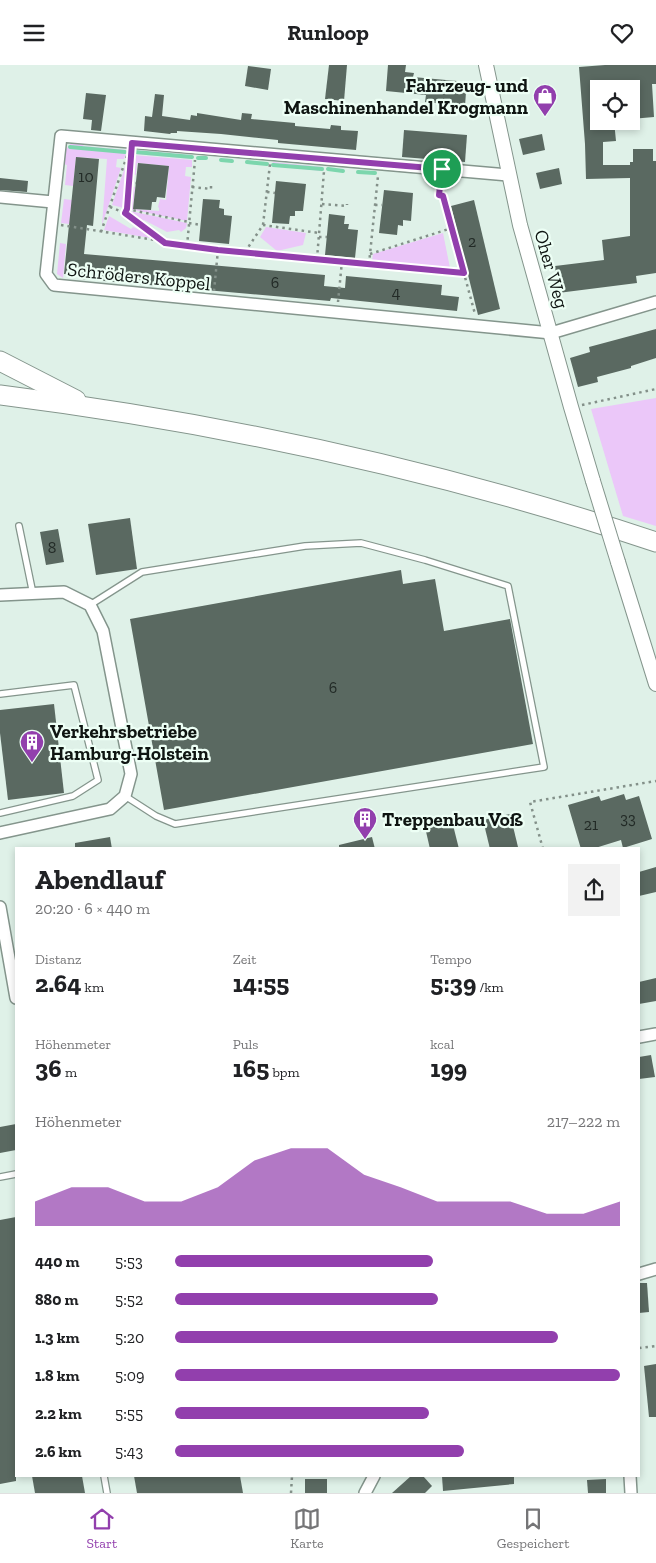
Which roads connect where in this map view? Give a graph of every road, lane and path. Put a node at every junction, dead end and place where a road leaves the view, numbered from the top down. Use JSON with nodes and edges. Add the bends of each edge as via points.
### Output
{"nodes":[{"id":1,"x":486,"y":65,"type":"edge"},
{"id":2,"x":132,"y":143,"type":"junction"},
{"id":3,"x":196,"y":148,"type":"junction"},
{"id":4,"x":271,"y":155,"type":"junction"},
{"id":5,"x":326,"y":159,"type":"junction"},
{"id":6,"x":379,"y":164,"type":"junction"},
{"id":7,"x":124,"y":167,"type":"dead end"},
{"id":8,"x":442,"y":169,"type":"junction"},
{"id":9,"x":508,"y":175,"type":"junction"},
{"id":10,"x":129,"y":182,"type":"junction"},
{"id":11,"x":136,"y":183,"type":"dead end"},
{"id":12,"x":211,"y":185,"type":"dead end"},
{"id":13,"x":192,"y":187,"type":"junction"},
{"id":14,"x":267,"y":192,"type":"junction"},
{"id":15,"x":275,"y":193,"type":"dead end"},
{"id":16,"x":0,"y":197,"type":"edge"},
{"id":17,"x":53,"y":202,"type":"junction"},
{"id":18,"x":322,"y":204,"type":"junction"},
{"id":19,"x":347,"y":204,"type":"dead end"},
{"id":20,"x":375,"y":205,"type":"junction"},
{"id":21,"x":382,"y":205,"type":"dead end"},
{"id":22,"x":110,"y":207,"type":"junction"},
{"id":23,"x":127,"y":209,"type":"junction"},
{"id":24,"x":125,"y":213,"type":"junction"},
{"id":25,"x":189,"y":223,"type":"junction"},
{"id":26,"x":60,"y":225,"type":"dead end"},
{"id":27,"x":201,"y":225,"type":"dead end"},
{"id":28,"x":263,"y":225,"type":"junction"},
{"id":29,"x":452,"y":228,"type":"junction"},
{"id":30,"x":101,"y":232,"type":"junction"},
{"id":31,"x":319,"y":235,"type":"junction"},
{"id":32,"x":327,"y":237,"type":"dead end"},
{"id":33,"x":165,"y":243,"type":"junction"},
{"id":34,"x":187,"y":246,"type":"junction"},
{"id":35,"x":218,"y":250,"type":"junction"},
{"id":36,"x":245,"y":252,"type":"junction"},
{"id":37,"x":370,"y":253,"type":"junction"},
{"id":38,"x":317,"y":259,"type":"junction"},
{"id":39,"x":342,"y":261,"type":"junction"},
{"id":40,"x":369,"y":264,"type":"junction"},
{"id":41,"x":464,"y":273,"type":"junction"},
{"id":42,"x":214,"y":294,"type":"dead end"},
{"id":43,"x":656,"y":302,"type":"edge"},
{"id":44,"x":338,"y":306,"type":"dead end"},
{"id":45,"x":476,"y":318,"type":"dead end"},
{"id":46,"x":551,"y":333,"type":"junction"},
{"id":47,"x":0,"y":361,"type":"edge"},
{"id":48,"x":656,"y":389,"type":"edge"},
{"id":49,"x":0,"y":395,"type":"edge"},
{"id":50,"x":571,"y":407,"type":"junction"},
{"id":51,"x":93,"y":408,"type":"junction"},
{"id":52,"x":19,"y":526,"type":"dead end"},
{"id":53,"x":656,"y":542,"type":"edge"},
{"id":54,"x":33,"y":594,"type":"junction"},
{"id":55,"x":0,"y":595,"type":"edge"},
{"id":56,"x":90,"y":605,"type":"junction"},
{"id":57,"x":656,"y":683,"type":"edge"},
{"id":58,"x":0,"y":694,"type":"edge"},
{"id":59,"x":656,"y":781,"type":"edge"},
{"id":60,"x":124,"y":796,"type":"junction"},
{"id":61,"x":0,"y":813,"type":"edge"},
{"id":62,"x":0,"y":833,"type":"edge"},
{"id":63,"x":542,"y":847,"type":"edge"},
{"id":64,"x":0,"y":907,"type":"edge"},
{"id":65,"x":15,"y":992,"type":"edge"},
{"id":66,"x":656,"y":1034,"type":"edge"},
{"id":67,"x":640,"y":1037,"type":"edge"},
{"id":68,"x":15,"y":1174,"type":"edge"},
{"id":69,"x":0,"y":1177,"type":"edge"},
{"id":70,"x":656,"y":1269,"type":"edge"},
{"id":71,"x":640,"y":1274,"type":"edge"},
{"id":72,"x":656,"y":1346,"type":"edge"},
{"id":73,"x":640,"y":1347,"type":"edge"},
{"id":74,"x":104,"y":1477,"type":"edge"},
{"id":75,"x":292,"y":1477,"type":"edge"},
{"id":76,"x":373,"y":1477,"type":"edge"},
{"id":77,"x":630,"y":1477,"type":"edge"},
{"id":78,"x":107,"y":1493,"type":"edge"},
{"id":79,"x":291,"y":1493,"type":"edge"},
{"id":80,"x":365,"y":1493,"type":"edge"},
{"id":81,"x":631,"y":1493,"type":"edge"}],
"edges":[{"from":1,"to":9,"type":"street","name":"Oher Weg"},
{"from":2,"to":3,"type":"street","name":"Schröders Koppel"},
{"from":2,"to":10,"type":"path"},
{"from":2,"to":17,"type":"street","name":"Schröders Koppel","via":[[61,136]]},
{"from":3,"to":4,"type":"street","name":"Schröders Koppel"},
{"from":3,"to":13,"type":"path"},
{"from":4,"to":5,"type":"street","name":"Schröders Koppel"},
{"from":4,"to":14,"type":"path"},
{"from":5,"to":6,"type":"street","name":"Schröders Koppel"},
{"from":5,"to":18,"type":"path"},
{"from":6,"to":8,"type":"street","name":"Schröders Koppel"},
{"from":6,"to":20,"type":"path"},
{"from":7,"to":22,"type":"path"},
{"from":8,"to":9,"type":"street","name":"Schröders Koppel"},
{"from":8,"to":29,"type":"path","via":[[439,195],[443,196]]},
{"from":9,"to":46,"type":"street","name":"Oher Weg"},
{"from":10,"to":11,"type":"path"},
{"from":10,"to":23,"type":"path"},
{"from":12,"to":13,"type":"path","via":[[211,189]]},
{"from":13,"to":25,"type":"path"},
{"from":14,"to":15,"type":"path"},
{"from":14,"to":28,"type":"path"},
{"from":16,"to":17,"type":"street"},
{"from":17,"to":46,"type":"street","name":"Schröders Koppel","via":[[46,274],[54,285]]},
{"from":18,"to":19,"type":"path","via":[[347,207]]},
{"from":18,"to":31,"type":"path"},
{"from":20,"to":21,"type":"path"},
{"from":20,"to":37,"type":"path"},
{"from":22,"to":24,"type":"path"},
{"from":22,"to":30,"type":"path"},
{"from":23,"to":24,"type":"path"},
{"from":23,"to":25,"type":"path"},
{"from":24,"to":33,"type":"path"},
{"from":25,"to":27,"type":"path"},
{"from":25,"to":34,"type":"path"},
{"from":26,"to":30,"type":"path"},
{"from":28,"to":31,"type":"path"},
{"from":28,"to":36,"type":"path"},
{"from":29,"to":37,"type":"path"},
{"from":29,"to":41,"type":"path"},
{"from":30,"to":33,"type":"path"},
{"from":31,"to":32,"type":"path"},
{"from":31,"to":38,"type":"path"},
{"from":33,"to":34,"type":"path"},
{"from":34,"to":35,"type":"path"},
{"from":35,"to":36,"type":"path"},
{"from":35,"to":42,"type":"path"},
{"from":36,"to":38,"type":"path"},
{"from":37,"to":40,"type":"path"},
{"from":38,"to":39,"type":"path"},
{"from":39,"to":40,"type":"path"},
{"from":39,"to":44,"type":"path"},
{"from":40,"to":41,"type":"path"},
{"from":41,"to":45,"type":"path"},
{"from":43,"to":46,"type":"street"},
{"from":46,"to":50,"type":"street","name":"Oher Weg"},
{"from":47,"to":51,"type":"highway"},
{"from":48,"to":50,"type":"path"},
{"from":49,"to":51,"type":"highway"},
{"from":50,"to":57,"type":"street","name":"Oher Weg","bridge":true},
{"from":51,"to":53,"type":"highway","via":[[268,438],[348,456],[490,492]]},
{"from":52,"to":54,"type":"lane"},
{"from":54,"to":55,"type":"street"},
{"from":54,"to":56,"type":"street","via":[[64,592]]},
{"from":56,"to":60,"type":"street","via":[[103,631],[131,774]]},
{"from":56,"to":60,"type":"lane","via":[[142,572],[305,546],[361,543],[508,586],[544,767],[175,824]]},
{"from":58,"to":61,"type":"lane","via":[[74,685],[98,780],[73,796]]},
{"from":59,"to":63,"type":"path","via":[[530,802]]},
{"from":60,"to":62,"type":"street","via":[[110,809]]},
{"from":64,"to":65,"type":"street"},
{"from":66,"to":67,"type":"street"},
{"from":68,"to":69,"type":"lane"},
{"from":70,"to":71,"type":"street"},
{"from":72,"to":73,"type":"path"},
{"from":74,"to":78,"type":"lane"},
{"from":75,"to":79,"type":"path"},
{"from":76,"to":80,"type":"street"},
{"from":77,"to":81,"type":"street"}]}
